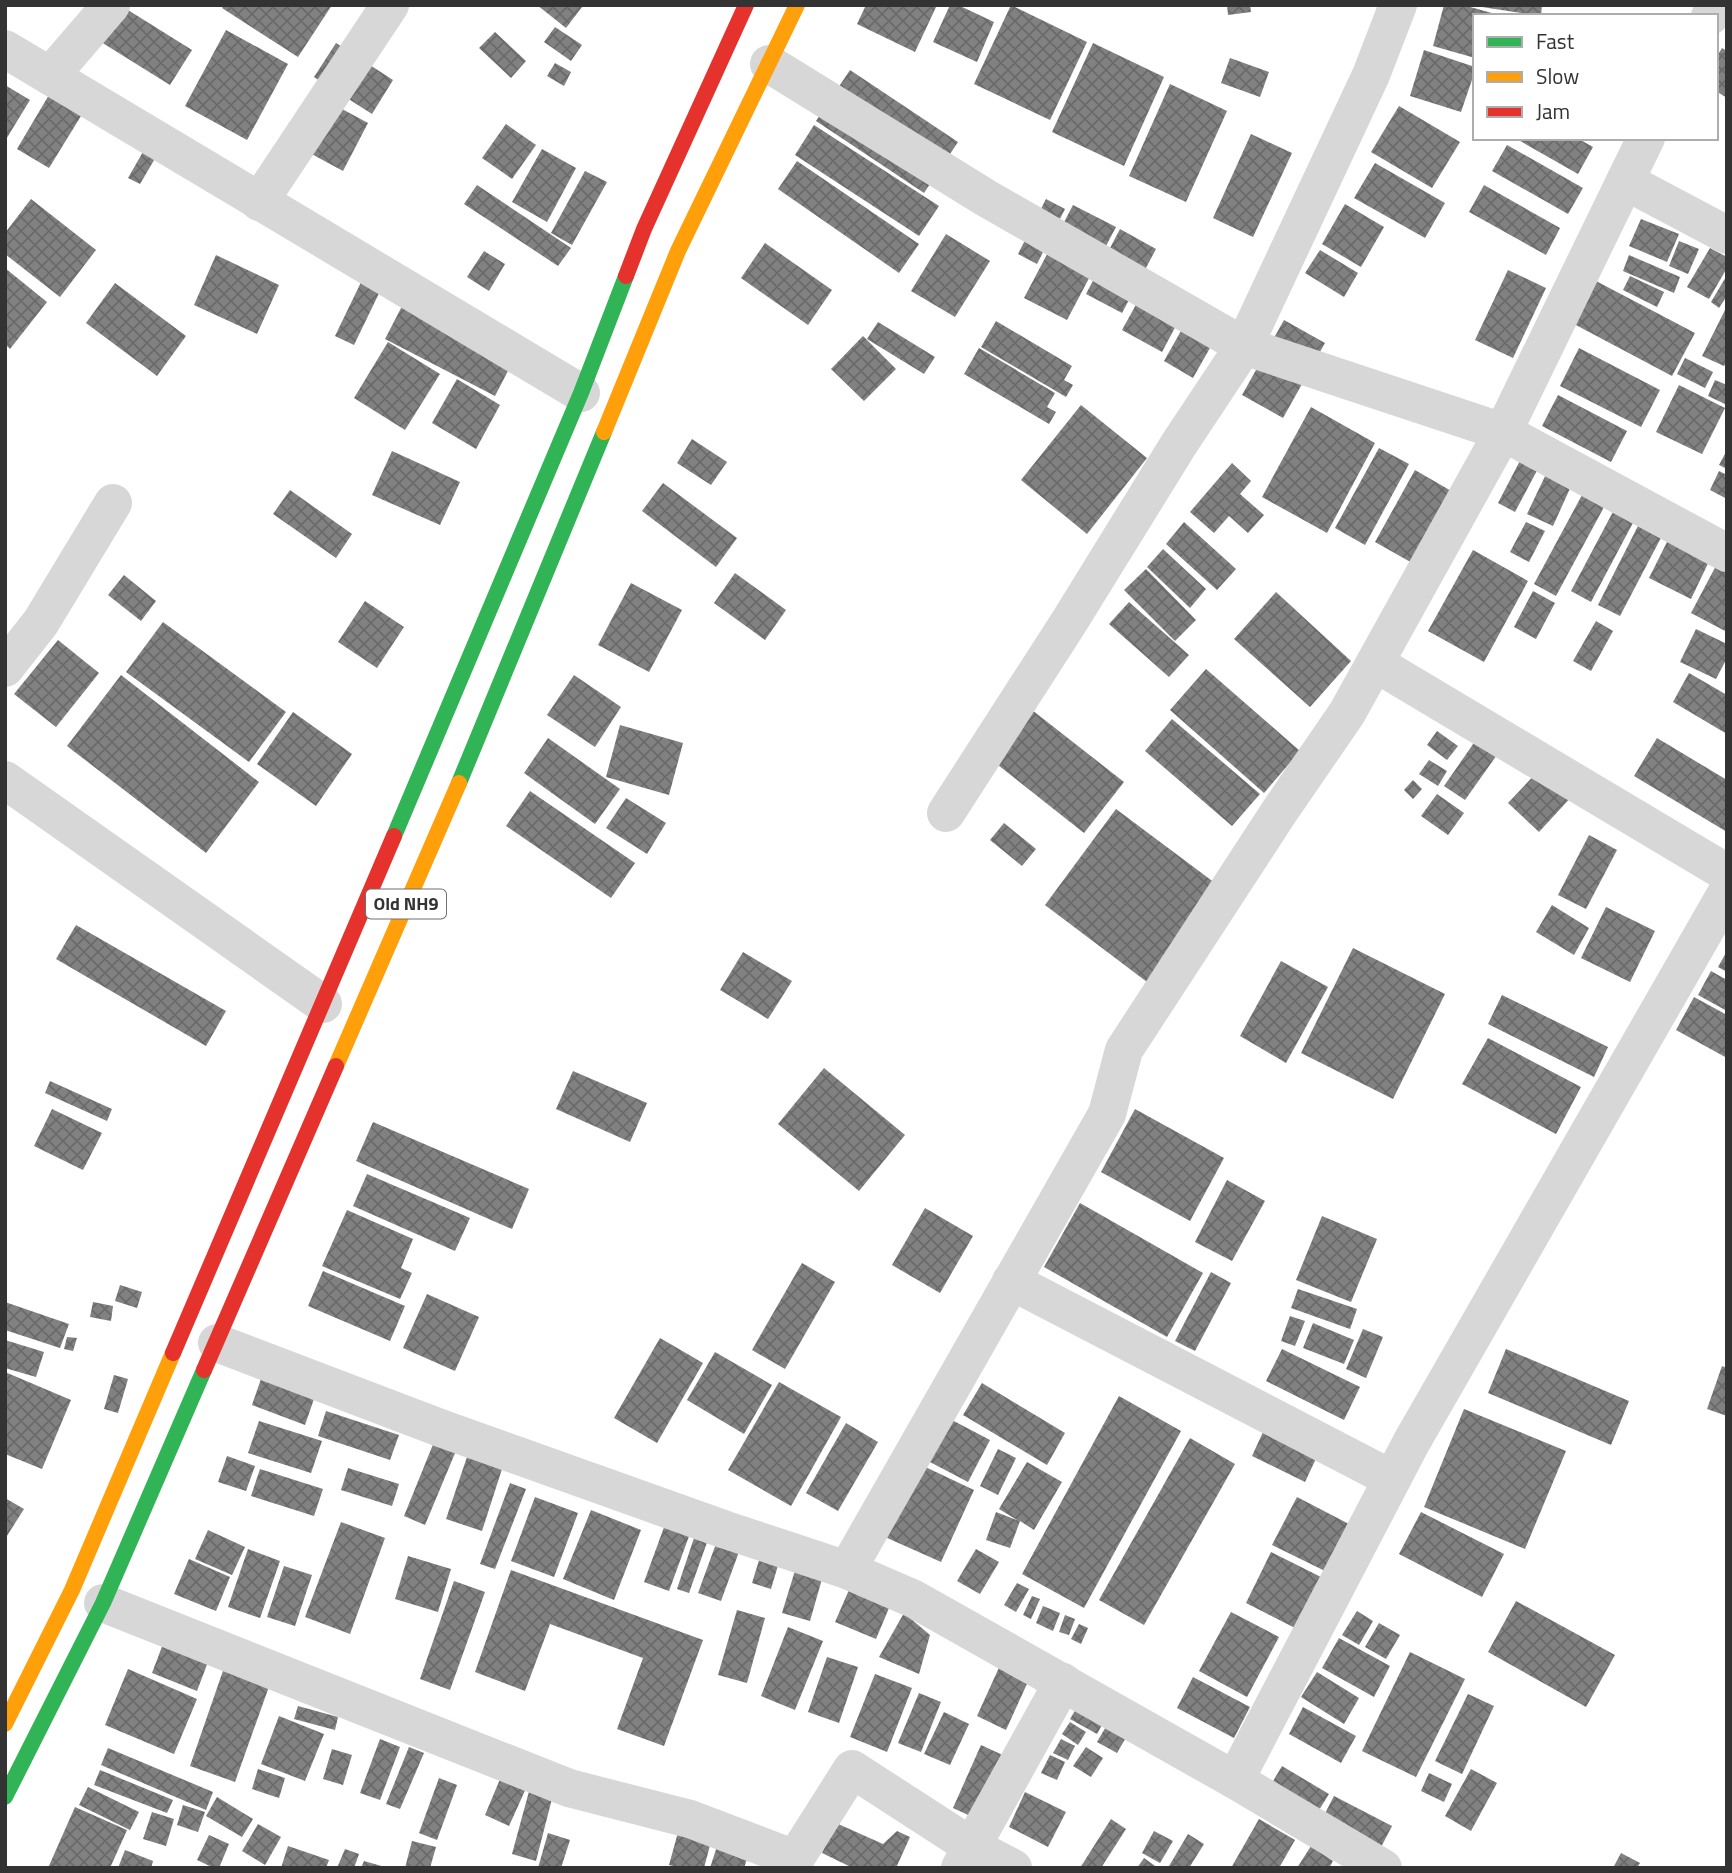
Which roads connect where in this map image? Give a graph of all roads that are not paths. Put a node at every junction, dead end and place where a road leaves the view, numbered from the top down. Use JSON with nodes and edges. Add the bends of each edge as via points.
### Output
{"nodes":[{"id":1,"x":111,"y":5,"type":"edge"},
{"id":2,"x":390,"y":5,"type":"edge"},
{"id":3,"x":747,"y":5,"type":"edge"},
{"id":4,"x":797,"y":5,"type":"edge"},
{"id":5,"x":1398,"y":5,"type":"edge"},
{"id":6,"x":5,"y":50,"type":"edge"},
{"id":7,"x":769,"y":64,"type":"junction"},
{"id":8,"x":50,"y":76,"type":"junction"},
{"id":9,"x":1645,"y":140,"type":"edge"},
{"id":10,"x":1625,"y":181,"type":"junction"},
{"id":11,"x":260,"y":202,"type":"junction"},
{"id":12,"x":1727,"y":235,"type":"edge"},
{"id":13,"x":1244,"y":346,"type":"junction"},
{"id":14,"x":581,"y":393,"type":"junction"},
{"id":15,"x":1503,"y":432,"type":"junction"},
{"id":16,"x":113,"y":503,"type":"dead end"},
{"id":17,"x":1727,"y":554,"type":"edge"},
{"id":18,"x":1375,"y":663,"type":"junction"},
{"id":19,"x":5,"y":668,"type":"edge"},
{"id":20,"x":5,"y":780,"type":"edge"},
{"id":21,"x":946,"y":813,"type":"dead end"},
{"id":22,"x":1727,"y":873,"type":"edge"},
{"id":23,"x":1727,"y":891,"type":"edge"},
{"id":24,"x":323,"y":1004,"type":"junction"},
{"id":25,"x":1011,"y":1281,"type":"junction"},
{"id":26,"x":217,"y":1343,"type":"junction"},
{"id":27,"x":1392,"y":1479,"type":"junction"},
{"id":28,"x":847,"y":1570,"type":"junction"},
{"id":29,"x":103,"y":1603,"type":"junction"},
{"id":30,"x":1063,"y":1682,"type":"junction"},
{"id":31,"x":5,"y":1724,"type":"edge"},
{"id":32,"x":1235,"y":1780,"type":"junction"},
{"id":33,"x":5,"y":1797,"type":"edge"},
{"id":34,"x":965,"y":1857,"type":"edge"},
{"id":35,"x":1013,"y":1868,"type":"edge"},
{"id":36,"x":1383,"y":1868,"type":"edge"}],
"edges":[{"from":1,"to":8,"type":"street"},
{"from":2,"to":11,"type":"street"},
{"from":3,"to":14,"type":"main road","number":"Old NH9","via":[[644,229]]},
{"from":4,"to":7,"type":"main road","number":"Old NH9"},
{"from":5,"to":13,"type":"street","via":[[1371,75]]},
{"from":6,"to":8,"type":"street"},
{"from":7,"to":13,"type":"street","via":[[986,198]]},
{"from":7,"to":26,"type":"main road","number":"Old NH9","via":[[678,251],[463,773]]},
{"from":8,"to":11,"type":"street"},
{"from":9,"to":10,"type":"street"},
{"from":10,"to":12,"type":"street"},
{"from":10,"to":15,"type":"street"},
{"from":11,"to":14,"type":"street"},
{"from":13,"to":15,"type":"street"},
{"from":13,"to":21,"type":"street"},
{"from":14,"to":24,"type":"main road","number":"Old NH9"},
{"from":15,"to":17,"type":"street"},
{"from":15,"to":18,"type":"street"},
{"from":16,"to":19,"type":"street","via":[[41,622]]},
{"from":18,"to":22,"type":"street"},
{"from":18,"to":25,"type":"street","via":[[1347,713],[1124,1050],[1107,1114]]},
{"from":20,"to":24,"type":"street"},
{"from":23,"to":27,"type":"street"},
{"from":24,"to":31,"type":"main road","number":"Old NH9","via":[[72,1590]]},
{"from":25,"to":27,"type":"street"},
{"from":25,"to":28,"type":"street"},
{"from":26,"to":28,"type":"street","via":[[443,1429]]},
{"from":26,"to":29,"type":"main road","number":"Old NH9"},
{"from":27,"to":32,"type":"street"},
{"from":28,"to":30,"type":"street","via":[[914,1599]]},
{"from":29,"to":33,"type":"main road","number":"Old NH9"},
{"from":29,"to":34,"type":"street","via":[[569,1788],[691,1819],[795,1859],[852,1769]]},
{"from":30,"to":32,"type":"street"},
{"from":30,"to":34,"type":"street"},
{"from":32,"to":36,"type":"street"},
{"from":34,"to":35,"type":"street"}]}
